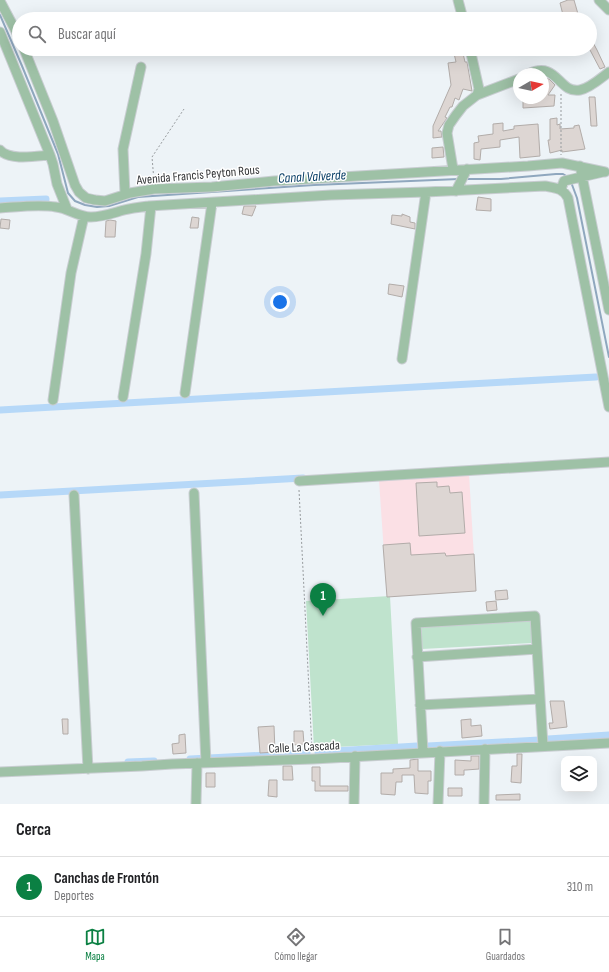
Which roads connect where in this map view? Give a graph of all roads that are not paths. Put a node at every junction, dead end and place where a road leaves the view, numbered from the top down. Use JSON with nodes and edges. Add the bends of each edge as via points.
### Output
{"nodes":[{"id":1,"x":458,"y":0,"type":"edge"},
{"id":2,"x":599,"y":0,"type":"edge"},
{"id":3,"x":0,"y":1,"type":"edge"},
{"id":4,"x":609,"y":10,"type":"edge"},
{"id":5,"x":461,"y":12,"type":"edge"},
{"id":6,"x":12,"y":23,"type":"edge"},
{"id":7,"x":0,"y":32,"type":"edge"},
{"id":8,"x":27,"y":56,"type":"edge"},
{"id":9,"x":472,"y":56,"type":"edge"},
{"id":10,"x":141,"y":67,"type":"dead end"},
{"id":11,"x":549,"y":72,"type":"edge"},
{"id":12,"x":609,"y":72,"type":"edge"},
{"id":13,"x":513,"y":81,"type":"edge"},
{"id":14,"x":477,"y":95,"type":"junction"},
{"id":15,"x":0,"y":150,"type":"edge"},
{"id":16,"x":50,"y":155,"type":"junction"},
{"id":17,"x":580,"y":166,"type":"junction"},
{"id":18,"x":453,"y":170,"type":"junction"},
{"id":19,"x":466,"y":172,"type":"junction"},
{"id":20,"x":607,"y":172,"type":"edge"},
{"id":21,"x":579,"y":178,"type":"junction"},
{"id":22,"x":563,"y":185,"type":"junction"},
{"id":23,"x":458,"y":187,"type":"junction"},
{"id":24,"x":426,"y":192,"type":"junction"},
{"id":25,"x":126,"y":194,"type":"junction"},
{"id":26,"x":212,"y":203,"type":"junction"},
{"id":27,"x":151,"y":206,"type":"junction"},
{"id":28,"x":0,"y":208,"type":"edge"},
{"id":29,"x":67,"y":209,"type":"junction"},
{"id":30,"x":84,"y":216,"type":"junction"},
{"id":31,"x":609,"y":310,"type":"edge"},
{"id":32,"x":402,"y":359,"type":"dead end"},
{"id":33,"x":185,"y":393,"type":"dead end"},
{"id":34,"x":123,"y":397,"type":"dead end"},
{"id":35,"x":53,"y":400,"type":"dead end"},
{"id":36,"x":609,"y":407,"type":"edge"},
{"id":37,"x":609,"y":462,"type":"edge"},
{"id":38,"x":299,"y":481,"type":"road end"},
{"id":39,"x":74,"y":494,"type":"dead end"},
{"id":40,"x":194,"y":494,"type":"dead end"},
{"id":41,"x":537,"y":649,"type":"junction"},
{"id":42,"x":417,"y":657,"type":"junction"},
{"id":43,"x":540,"y":698,"type":"junction"},
{"id":44,"x":420,"y":705,"type":"junction"},
{"id":45,"x":609,"y":743,"type":"edge"},
{"id":46,"x":543,"y":746,"type":"junction"},
{"id":47,"x":485,"y":749,"type":"junction"},
{"id":48,"x":440,"y":751,"type":"junction"},
{"id":49,"x":423,"y":752,"type":"junction"},
{"id":50,"x":355,"y":756,"type":"junction"},
{"id":51,"x":201,"y":763,"type":"junction"},
{"id":52,"x":88,"y":769,"type":"junction"},
{"id":53,"x":0,"y":772,"type":"edge"},
{"id":54,"x":196,"y":804,"type":"edge"},
{"id":55,"x":354,"y":804,"type":"edge"},
{"id":56,"x":438,"y":804,"type":"edge"},
{"id":57,"x":484,"y":804,"type":"edge"}],
"edges":[{"from":1,"to":5,"type":"street"},
{"from":2,"to":4,"type":"street"},
{"from":3,"to":6,"type":"street"},
{"from":7,"to":16,"type":"street"},
{"from":8,"to":25,"type":"street","name":"Avenida Francis Peyton Rous","via":[[79,192],[86,198],[100,200]]},
{"from":9,"to":14,"type":"street","via":[[479,89]]},
{"from":10,"to":25,"type":"street","via":[[123,149]]},
{"from":11,"to":12,"type":"street","via":[[560,79],[568,89],[581,90]]},
{"from":13,"to":14,"type":"street"},
{"from":14,"to":18,"type":"street","via":[[463,106],[449,125],[447,133]]},
{"from":15,"to":16,"type":"street","via":[[18,157]]},
{"from":16,"to":29,"type":"street","via":[[57,184]]},
{"from":17,"to":19,"type":"street","name":"Avenida Francis Peyton Rous","via":[[562,163]]},
{"from":17,"to":20,"type":"street","name":"Avenida Francis Peyton Rous"},
{"from":17,"to":21,"type":"street"},
{"from":18,"to":19,"type":"street","name":"Avenida Francis Peyton Rous"},
{"from":18,"to":25,"type":"street","name":"Avenida Francis Peyton Rous","via":[[154,189]]},
{"from":19,"to":23,"type":"street"},
{"from":20,"to":21,"type":"street"},
{"from":21,"to":22,"type":"street"},
{"from":21,"to":31,"type":"street"},
{"from":22,"to":23,"type":"street"},
{"from":22,"to":36,"type":"street","via":[[568,198]]},
{"from":23,"to":24,"type":"street"},
{"from":24,"to":26,"type":"street"},
{"from":24,"to":32,"type":"street"},
{"from":26,"to":27,"type":"street"},
{"from":26,"to":33,"type":"street"},
{"from":27,"to":30,"type":"street","via":[[100,217]]},
{"from":27,"to":34,"type":"street","via":[[146,254]]},
{"from":28,"to":29,"type":"street","via":[[38,206]]},
{"from":29,"to":30,"type":"street"},
{"from":30,"to":35,"type":"street","via":[[72,274]]},
{"from":37,"to":38,"type":"street"},
{"from":39,"to":52,"type":"street"},
{"from":40,"to":51,"type":"street"},
{"from":41,"to":42,"type":"street"},
{"from":41,"to":42,"type":"street","via":[[535,616],[416,623]]},
{"from":41,"to":43,"type":"street"},
{"from":42,"to":44,"type":"street"},
{"from":43,"to":44,"type":"street"},
{"from":43,"to":46,"type":"street"},
{"from":44,"to":49,"type":"street"},
{"from":45,"to":46,"type":"street","name":"Calle La Cascada"},
{"from":46,"to":47,"type":"street","name":"Calle La Cascada"},
{"from":47,"to":48,"type":"street","name":"Calle La Cascada"},
{"from":47,"to":57,"type":"street"},
{"from":48,"to":49,"type":"street","name":"Calle La Cascada"},
{"from":48,"to":56,"type":"street"},
{"from":49,"to":50,"type":"street","name":"Calle La Cascada"},
{"from":50,"to":51,"type":"street","name":"Calle La Cascada"},
{"from":50,"to":55,"type":"street"},
{"from":51,"to":52,"type":"street","name":"Calle La Cascada"},
{"from":51,"to":54,"type":"street"},
{"from":52,"to":53,"type":"street","name":"Calle La Cascada"}]}
